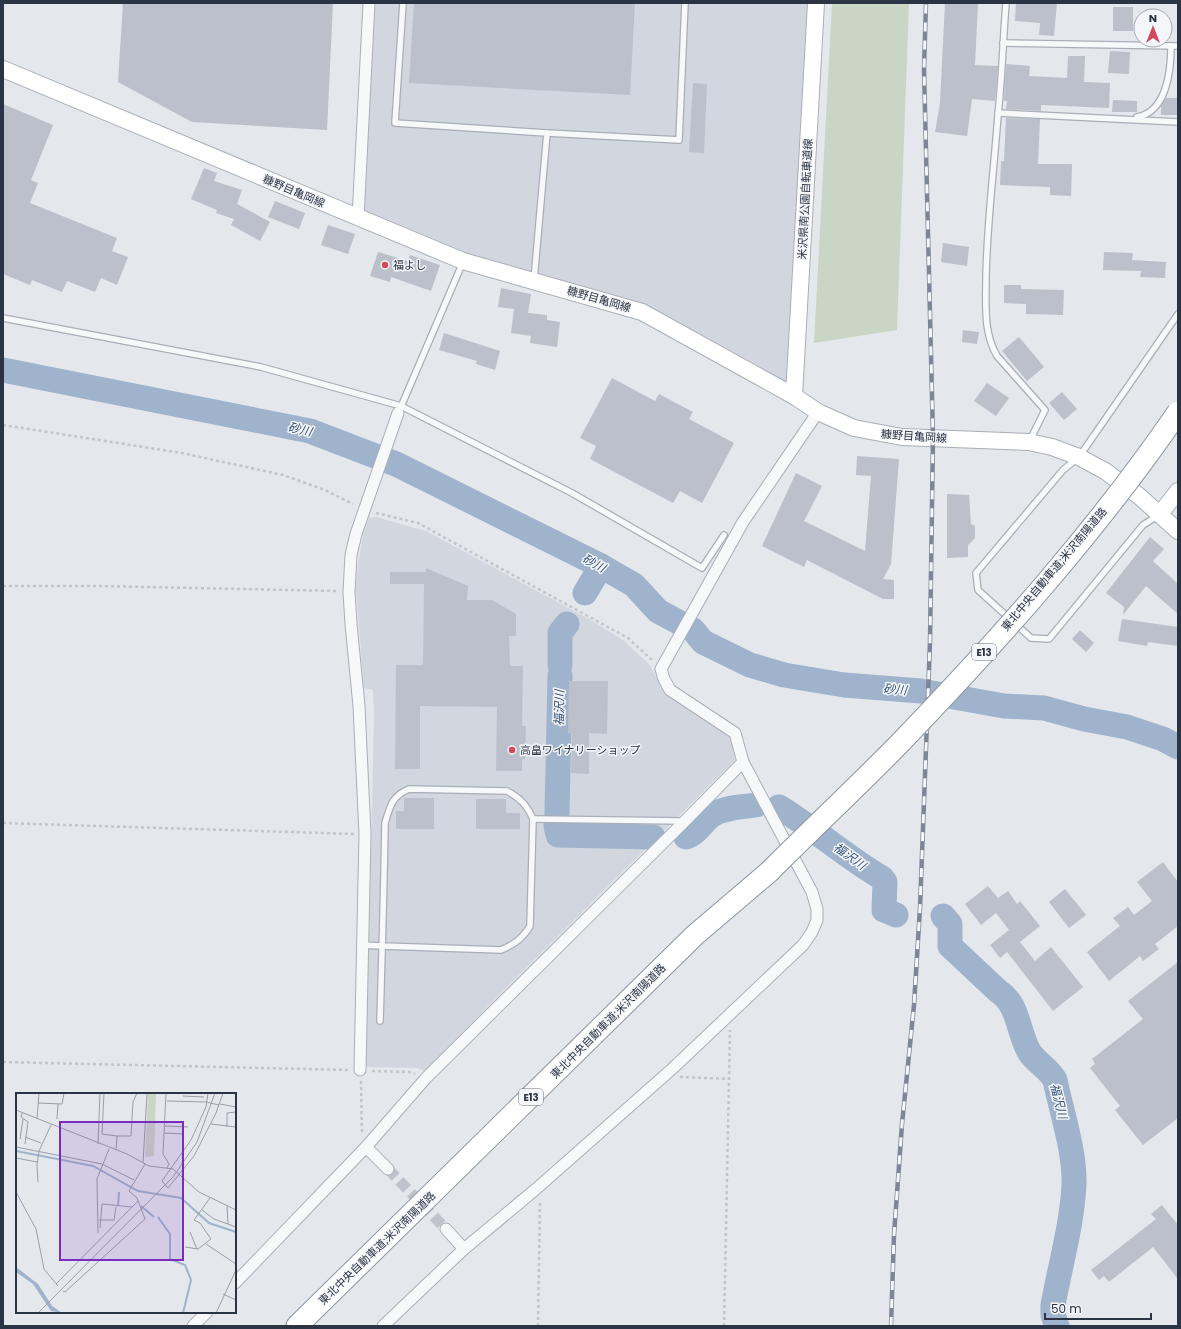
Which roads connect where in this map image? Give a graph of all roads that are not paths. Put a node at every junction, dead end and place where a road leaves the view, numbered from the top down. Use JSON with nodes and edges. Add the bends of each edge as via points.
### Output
{"nodes":[{"id":1,"x":369,"y":3,"type":"edge"},
{"id":2,"x":403,"y":3,"type":"edge"},
{"id":3,"x":685,"y":3,"type":"edge"},
{"id":4,"x":816,"y":3,"type":"edge"},
{"id":5,"x":1006,"y":3,"type":"edge"},
{"id":6,"x":1003,"y":42,"type":"junction"},
{"id":7,"x":1133,"y":45,"type":"edge"},
{"id":8,"x":1171,"y":48,"type":"edge"},
{"id":9,"x":3,"y":69,"type":"edge"},
{"id":10,"x":998,"y":113,"type":"junction"},
{"id":11,"x":1127,"y":119,"type":"junction"},
{"id":12,"x":1178,"y":122,"type":"edge"},
{"id":13,"x":547,"y":133,"type":"junction"},
{"id":14,"x":358,"y":218,"type":"junction"},
{"id":15,"x":463,"y":261,"type":"junction"},
{"id":16,"x":534,"y":281,"type":"junction"},
{"id":17,"x":1178,"y":314,"type":"edge"},
{"id":18,"x":3,"y":318,"type":"edge"},
{"id":19,"x":794,"y":396,"type":"junction"},
{"id":20,"x":400,"y":409,"type":"junction"},
{"id":21,"x":818,"y":412,"type":"junction"},
{"id":22,"x":1178,"y":412,"type":"edge"},
{"id":23,"x":1029,"y":442,"type":"junction"},
{"id":24,"x":1079,"y":457,"type":"junction"},
{"id":25,"x":1178,"y":491,"type":"edge"},
{"id":26,"x":1160,"y":514,"type":"junction"},
{"id":27,"x":1178,"y":531,"type":"edge"},
{"id":28,"x":724,"y":535,"type":"dead end"},
{"id":29,"x":743,"y":762,"type":"junction"},
{"id":30,"x":533,"y":819,"type":"junction"},
{"id":31,"x":685,"y":821,"type":"junction"},
{"id":32,"x":769,"y":872,"type":"junction"},
{"id":33,"x":361,"y":945,"type":"junction"},
{"id":34,"x":382,"y":946,"type":"junction"},
{"id":35,"x":380,"y":1021,"type":"dead end"},
{"id":36,"x":360,"y":1070,"type":"road end"},
{"id":37,"x":366,"y":1147,"type":"junction"},
{"id":38,"x":388,"y":1169,"type":"tunnel mouth"},
{"id":39,"x":446,"y":1229,"type":"tunnel mouth"},
{"id":40,"x":464,"y":1249,"type":"junction"},
{"id":41,"x":236,"y":1282,"type":"edge"},
{"id":42,"x":206,"y":1313,"type":"edge"},
{"id":43,"x":193,"y":1326,"type":"edge"},
{"id":44,"x":297,"y":1326,"type":"edge"},
{"id":45,"x":309,"y":1326,"type":"edge"},
{"id":46,"x":383,"y":1326,"type":"edge"}],
"edges":[{"from":1,"to":14,"type":"street"},
{"from":2,"to":13,"type":"lane","via":[[395,123]]},
{"from":3,"to":13,"type":"lane","via":[[679,140]]},
{"from":4,"to":19,"type":"main road","name":"米沢県南公園自転車道線"},
{"from":5,"to":6,"type":"lane"},
{"from":6,"to":7,"type":"lane"},
{"from":6,"to":10,"type":"lane"},
{"from":8,"to":11,"type":"lane","via":[[1166,87],[1158,102],[1144,116]]},
{"from":9,"to":14,"type":"main road","name":"糠野目亀岡線"},
{"from":10,"to":11,"type":"lane"},
{"from":10,"to":23,"type":"lane","via":[[987,243],[986,323],[997,356],[1045,410]]},
{"from":11,"to":12,"type":"lane"},
{"from":13,"to":16,"type":"lane"},
{"from":14,"to":15,"type":"main road","name":"糠野目亀岡線"},
{"from":15,"to":16,"type":"main road","name":"糠野目亀岡線"},
{"from":15,"to":20,"type":"lane"},
{"from":16,"to":19,"type":"main road","name":"糠野目亀岡線","via":[[642,312]]},
{"from":17,"to":24,"type":"lane"},
{"from":18,"to":20,"type":"lane","via":[[261,368]]},
{"from":19,"to":21,"type":"main road","name":"糠野目亀岡線"},
{"from":20,"to":28,"type":"lane","via":[[572,493],[702,568]]},
{"from":20,"to":33,"type":"street","via":[[351,555],[349,592],[359,706],[365,834]]},
{"from":21,"to":23,"type":"main road","name":"糠野目亀岡線","via":[[854,428],[902,437]]},
{"from":21,"to":29,"type":"street","via":[[743,522],[661,669],[670,690],[735,733]]},
{"from":22,"to":32,"type":"highway","name":"東北中央自動車道;米沢南陽道路","number":"E13","bridge":true,"via":[[1153,449],[1031,599],[901,742]]},
{"from":23,"to":24,"type":"main road","name":"糠野目亀岡線"},
{"from":24,"to":26,"type":"main road","name":"糠野目亀岡線","via":[[1105,471]]},
{"from":24,"to":26,"type":"lane","via":[[1063,470],[976,573],[978,590],[1031,638],[1049,639],[1143,525]]},
{"from":25,"to":26,"type":"main road"},
{"from":26,"to":27,"type":"main road","name":"糠野目亀岡線"},
{"from":29,"to":31,"type":"street"},
{"from":29,"to":40,"type":"street","via":[[812,892],[817,909],[817,920],[812,932],[803,945],[672,1069]]},
{"from":30,"to":31,"type":"lane"},
{"from":30,"to":34,"type":"lane","via":[[530,926],[515,944],[501,950]]},
{"from":30,"to":34,"type":"lane","via":[[528,806],[507,791],[409,789],[398,794],[390,806],[386,823]]},
{"from":31,"to":37,"type":"street","via":[[426,1078]]},
{"from":32,"to":44,"type":"highway","name":"東北中央自動車道;米沢南陽道路","number":"E13","via":[[695,935]]},
{"from":32,"to":45,"type":"highway","name":"東北中央自動車道;米沢南陽道路","number":"E13","via":[[704,943]]},
{"from":33,"to":34,"type":"lane"},
{"from":33,"to":36,"type":"street"},
{"from":34,"to":35,"type":"lane"},
{"from":37,"to":38,"type":"street"},
{"from":37,"to":41,"type":"street"},
{"from":39,"to":40,"type":"street"},
{"from":40,"to":46,"type":"street"},
{"from":42,"to":43,"type":"street"}]}
